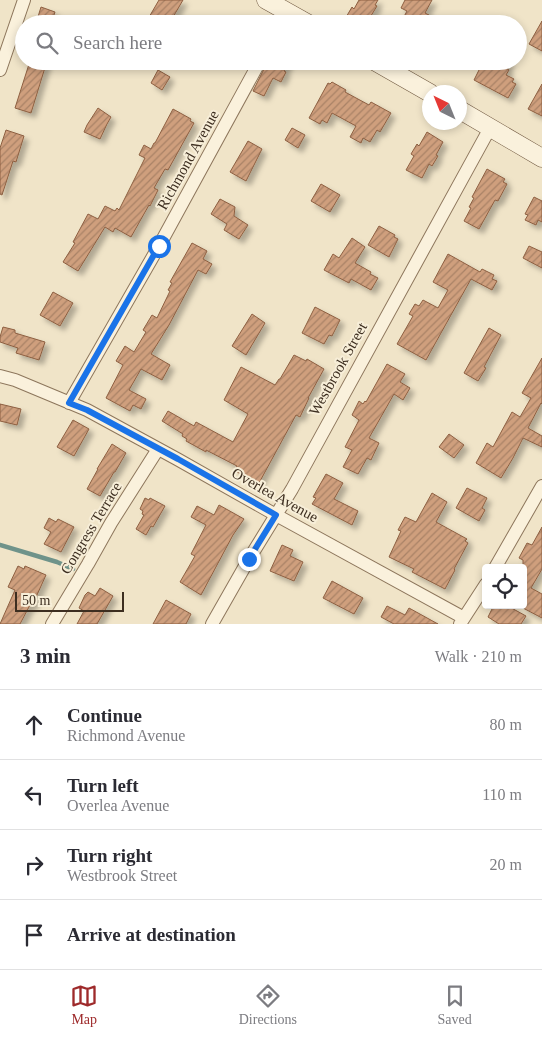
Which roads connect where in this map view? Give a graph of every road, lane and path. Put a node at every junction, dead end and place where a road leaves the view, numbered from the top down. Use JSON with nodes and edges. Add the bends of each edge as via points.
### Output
{"nodes":[{"id":1,"x":24,"y":0,"type":"edge"},
{"id":2,"x":266,"y":0,"type":"edge"},
{"id":3,"x":19,"y":15,"type":"edge"},
{"id":4,"x":281,"y":15,"type":"edge"},
{"id":5,"x":15,"y":26,"type":"edge"},
{"id":6,"x":0,"y":70,"type":"edge"},
{"id":7,"x":255,"y":70,"type":"edge"},
{"id":8,"x":390,"y":70,"type":"edge"},
{"id":9,"x":422,"y":88,"type":"edge"},
{"id":10,"x":467,"y":114,"type":"edge"},
{"id":11,"x":490,"y":128,"type":"junction"},
{"id":12,"x":542,"y":158,"type":"edge"},
{"id":13,"x":0,"y":376,"type":"edge"},
{"id":14,"x":69,"y":403,"type":"junction"},
{"id":15,"x":158,"y":449,"type":"junction"},
{"id":16,"x":542,"y":486,"type":"edge"},
{"id":17,"x":276,"y":515,"type":"junction"},
{"id":18,"x":497,"y":564,"type":"edge"},
{"id":19,"x":482,"y":590,"type":"edge"},
{"id":20,"x":462,"y":621,"type":"edge"},
{"id":21,"x":52,"y":624,"type":"edge"},
{"id":22,"x":212,"y":624,"type":"edge"}],
"edges":[{"from":1,"to":3,"type":"street"},
{"from":2,"to":4,"type":"main road"},
{"from":5,"to":6,"type":"street"},
{"from":7,"to":14,"type":"street","name":"Richmond Avenue"},
{"from":8,"to":9,"type":"main road"},
{"from":10,"to":11,"type":"main road"},
{"from":11,"to":12,"type":"main road"},
{"from":11,"to":17,"type":"street","name":"Westbrook Street"},
{"from":13,"to":14,"type":"street","name":"Overlea Avenue"},
{"from":14,"to":15,"type":"street","name":"Overlea Avenue"},
{"from":15,"to":17,"type":"street","name":"Overlea Avenue"},
{"from":15,"to":21,"type":"street","name":"Congress Terrace"},
{"from":16,"to":18,"type":"street"},
{"from":17,"to":20,"type":"street","name":"Overlea Avenue"},
{"from":17,"to":22,"type":"street","name":"Westbrook Street"},
{"from":19,"to":20,"type":"street"}]}
